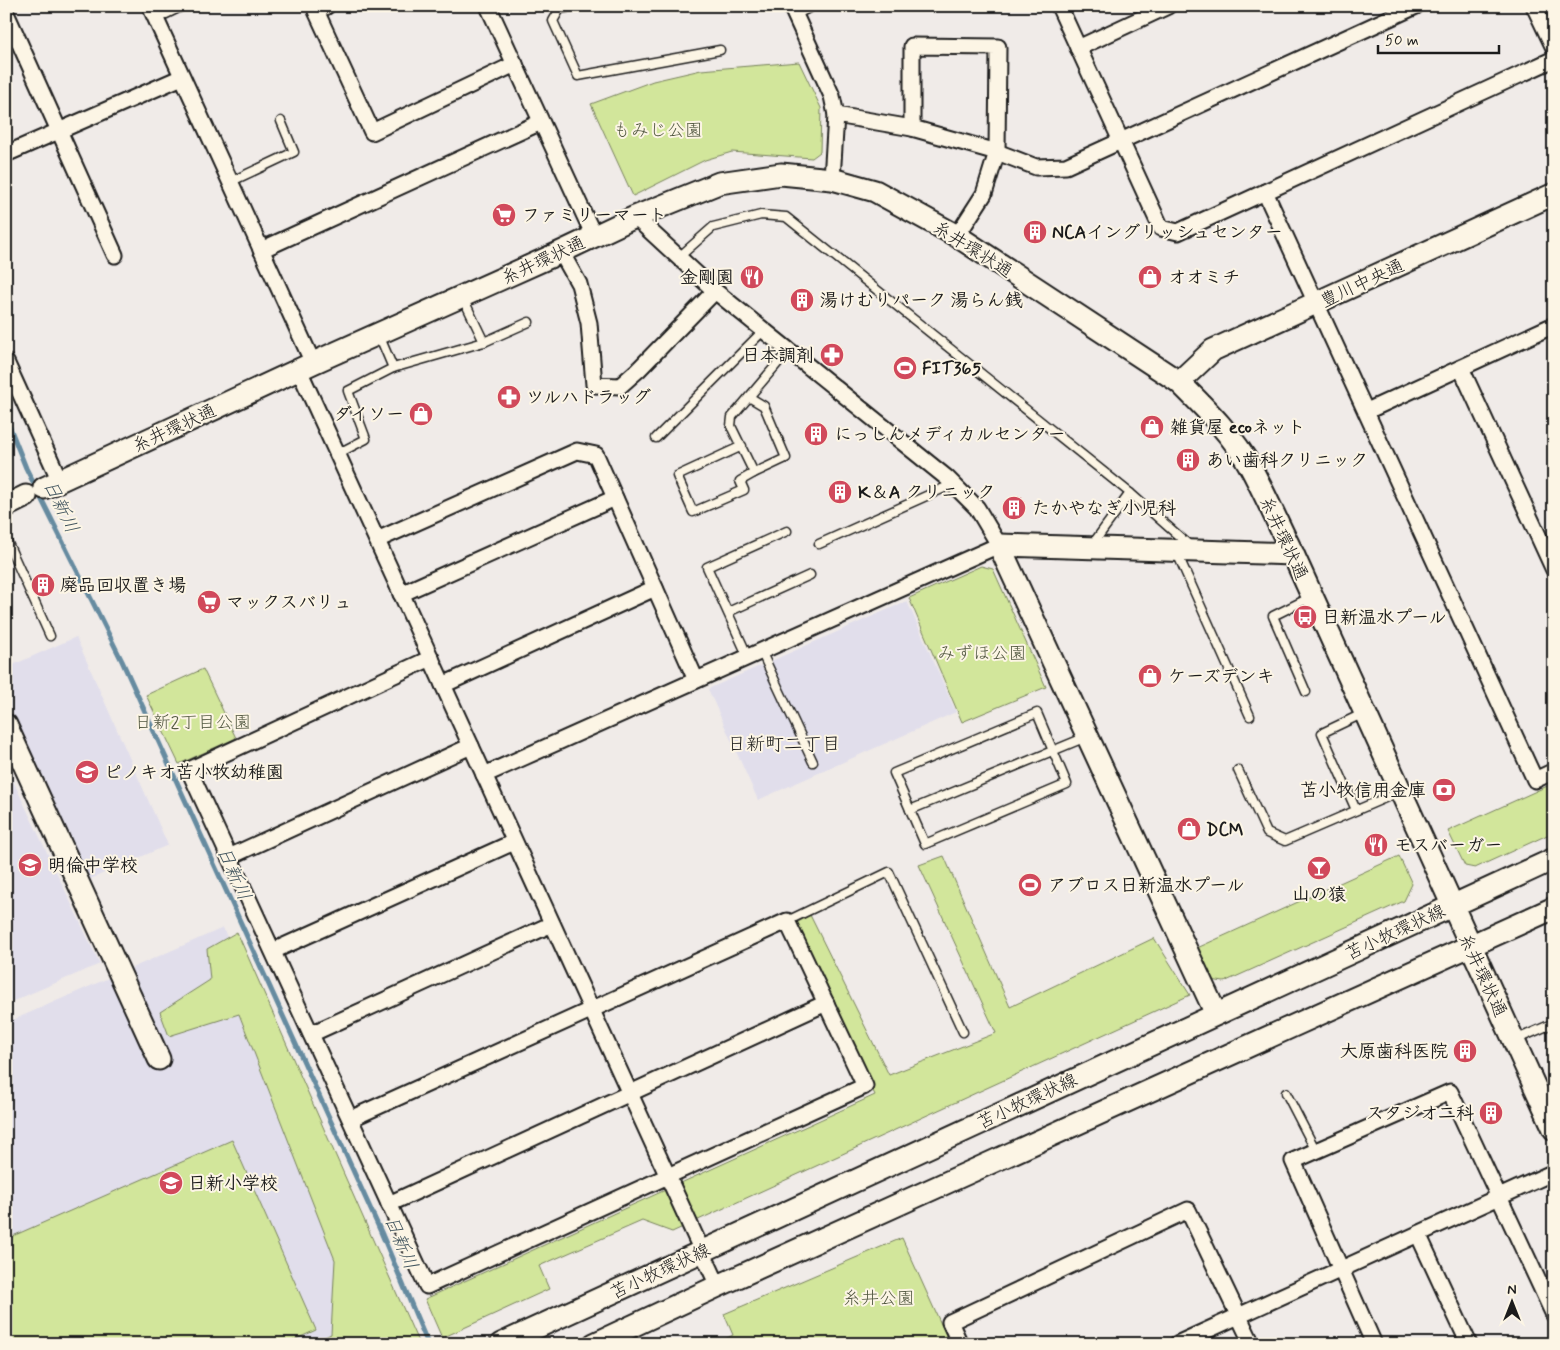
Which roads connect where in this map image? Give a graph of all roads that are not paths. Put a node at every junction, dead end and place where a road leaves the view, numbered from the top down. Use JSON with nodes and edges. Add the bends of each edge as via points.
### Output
{"nodes":[{"id":1,"x":183,"y":6,"type":"edge"},
{"id":2,"x":327,"y":6,"type":"edge"},
{"id":3,"x":488,"y":6,"type":"edge"},
{"id":4,"x":577,"y":6,"type":"edge"},
{"id":5,"x":814,"y":6,"type":"edge"},
{"id":6,"x":1059,"y":6,"type":"edge"},
{"id":7,"x":1168,"y":6,"type":"edge"},
{"id":8,"x":1416,"y":6,"type":"edge"},
{"id":9,"x":1534,"y":6,"type":"edge"},
{"id":10,"x":793,"y":10,"type":"edge"},
{"id":11,"x":6,"y":12,"type":"edge"},
{"id":12,"x":153,"y":13,"type":"edge"},
{"id":13,"x":1078,"y":48,"type":"junction"},
{"id":14,"x":1554,"y":48,"type":"edge"},
{"id":15,"x":720,"y":50,"type":"dead end"},
{"id":16,"x":1554,"y":60,"type":"edge"},
{"id":17,"x":515,"y":64,"type":"junction"},
{"id":18,"x":182,"y":77,"type":"junction"},
{"id":19,"x":836,"y":116,"type":"junction"},
{"id":20,"x":281,"y":121,"type":"dead end"},
{"id":21,"x":541,"y":122,"type":"junction"},
{"id":22,"x":912,"y":128,"type":"junction"},
{"id":23,"x":59,"y":131,"type":"junction"},
{"id":24,"x":1121,"y":141,"type":"junction"},
{"id":25,"x":997,"y":152,"type":"junction"},
{"id":26,"x":6,"y":154,"type":"edge"},
{"id":27,"x":832,"y":179,"type":"junction"},
{"id":28,"x":230,"y":182,"type":"junction"},
{"id":29,"x":1265,"y":192,"type":"junction"},
{"id":30,"x":1554,"y":194,"type":"edge"},
{"id":31,"x":636,"y":217,"type":"junction"},
{"id":32,"x":594,"y":236,"type":"junction"},
{"id":33,"x":957,"y":236,"type":"junction"},
{"id":34,"x":261,"y":250,"type":"junction"},
{"id":35,"x":561,"y":252,"type":"junction"},
{"id":36,"x":115,"y":255,"type":"dead end"},
{"id":37,"x":679,"y":258,"type":"junction"},
{"id":38,"x":715,"y":291,"type":"junction"},
{"id":39,"x":463,"y":296,"type":"junction"},
{"id":40,"x":1318,"y":303,"type":"junction"},
{"id":41,"x":529,"y":322,"type":"dead end"},
{"id":42,"x":1554,"y":325,"type":"edge"},
{"id":43,"x":764,"y":330,"type":"junction"},
{"id":44,"x":378,"y":334,"type":"junction"},
{"id":45,"x":484,"y":342,"type":"junction"},
{"id":46,"x":789,"y":350,"type":"junction"},
{"id":47,"x":6,"y":362,"type":"edge"},
{"id":48,"x":306,"y":367,"type":"junction"},
{"id":49,"x":393,"y":368,"type":"junction"},
{"id":50,"x":1461,"y":368,"type":"junction"},
{"id":51,"x":1179,"y":382,"type":"junction"},
{"id":52,"x":749,"y":397,"type":"junction"},
{"id":53,"x":1367,"y":411,"type":"junction"},
{"id":54,"x":656,"y":438,"type":"dead end"},
{"id":55,"x":742,"y":446,"type":"junction"},
{"id":56,"x":337,"y":454,"type":"junction"},
{"id":57,"x":754,"y":473,"type":"junction"},
{"id":58,"x":953,"y":484,"type":"junction"},
{"id":59,"x":39,"y":490,"type":"junction"},
{"id":60,"x":1130,"y":494,"type":"junction"},
{"id":61,"x":615,"y":498,"type":"junction"},
{"id":62,"x":6,"y":506,"type":"edge"},
{"id":63,"x":787,"y":531,"type":"dead end"},
{"id":64,"x":6,"y":539,"type":"edge"},
{"id":65,"x":376,"y":540,"type":"junction"},
{"id":66,"x":819,"y":544,"type":"dead end"},
{"id":67,"x":999,"y":545,"type":"junction"},
{"id":68,"x":1090,"y":548,"type":"junction"},
{"id":69,"x":1186,"y":551,"type":"junction"},
{"id":70,"x":1293,"y":554,"type":"junction"},
{"id":71,"x":1554,"y":570,"type":"edge"},
{"id":72,"x":810,"y":575,"type":"dead end"},
{"id":73,"x":655,"y":588,"type":"junction"},
{"id":74,"x":401,"y":594,"type":"junction"},
{"id":75,"x":1311,"y":597,"type":"junction"},
{"id":76,"x":728,"y":612,"type":"junction"},
{"id":77,"x":50,"y":636,"type":"dead end"},
{"id":78,"x":755,"y":654,"type":"junction"},
{"id":79,"x":430,"y":658,"type":"junction"},
{"id":80,"x":696,"y":680,"type":"junction"},
{"id":81,"x":443,"y":685,"type":"junction"},
{"id":82,"x":1306,"y":692,"type":"dead end"},
{"id":83,"x":1364,"y":713,"type":"junction"},
{"id":84,"x":1250,"y":716,"type":"dead end"},
{"id":85,"x":6,"y":725,"type":"edge"},
{"id":86,"x":1088,"y":736,"type":"junction"},
{"id":87,"x":471,"y":746,"type":"junction"},
{"id":88,"x":1052,"y":750,"type":"junction"},
{"id":89,"x":812,"y":762,"type":"dead end"},
{"id":90,"x":1238,"y":770,"type":"dead end"},
{"id":91,"x":1554,"y":772,"type":"edge"},
{"id":92,"x":484,"y":775,"type":"junction"},
{"id":93,"x":1400,"y":792,"type":"junction"},
{"id":94,"x":910,"y":810,"type":"junction"},
{"id":95,"x":1356,"y":810,"type":"junction"},
{"id":96,"x":514,"y":842,"type":"junction"},
{"id":97,"x":229,"y":857,"type":"junction"},
{"id":98,"x":1554,"y":859,"type":"edge"},
{"id":99,"x":1452,"y":906,"type":"junction"},
{"id":100,"x":1554,"y":908,"type":"edge"},
{"id":101,"x":787,"y":921,"type":"junction"},
{"id":102,"x":552,"y":924,"type":"junction"},
{"id":103,"x":1470,"y":946,"type":"junction"},
{"id":104,"x":273,"y":951,"type":"junction"},
{"id":105,"x":826,"y":1003,"type":"junction"},
{"id":106,"x":591,"y":1009,"type":"junction"},
{"id":107,"x":1216,"y":1014,"type":"junction"},
{"id":108,"x":1554,"y":1024,"type":"edge"},
{"id":109,"x":963,"y":1032,"type":"dead end"},
{"id":110,"x":311,"y":1034,"type":"junction"},
{"id":111,"x":1514,"y":1041,"type":"junction"},
{"id":112,"x":159,"y":1059,"type":"dead end"},
{"id":113,"x":1286,"y":1093,"type":"dead end"},
{"id":114,"x":630,"y":1094,"type":"junction"},
{"id":115,"x":350,"y":1119,"type":"junction"},
{"id":116,"x":1554,"y":1129,"type":"edge"},
{"id":117,"x":1316,"y":1151,"type":"junction"},
{"id":118,"x":1554,"y":1172,"type":"edge"},
{"id":119,"x":667,"y":1176,"type":"junction"},
{"id":120,"x":1499,"y":1197,"type":"junction"},
{"id":121,"x":389,"y":1204,"type":"junction"},
{"id":122,"x":1418,"y":1234,"type":"junction"},
{"id":123,"x":702,"y":1251,"type":"junction"},
{"id":124,"x":1340,"y":1269,"type":"junction"},
{"id":125,"x":718,"y":1286,"type":"junction"},
{"id":126,"x":1554,"y":1315,"type":"edge"},
{"id":127,"x":1239,"y":1316,"type":"junction"},
{"id":128,"x":502,"y":1344,"type":"edge"},
{"id":129,"x":594,"y":1344,"type":"edge"},
{"id":130,"x":960,"y":1344,"type":"edge"},
{"id":131,"x":1177,"y":1344,"type":"edge"},
{"id":132,"x":1252,"y":1344,"type":"edge"},
{"id":133,"x":1374,"y":1344,"type":"edge"},
{"id":134,"x":1469,"y":1344,"type":"edge"}],
"edges":[{"from":1,"to":12,"type":"lane"},
{"from":2,"to":17,"type":"street","via":[[316,11],[372,132]]},
{"from":3,"to":17,"type":"street"},
{"from":4,"to":15,"type":"lane","via":[[560,9],[552,21],[578,76]]},
{"from":5,"to":10,"type":"lane"},
{"from":6,"to":13,"type":"street"},
{"from":7,"to":13,"type":"street"},
{"from":8,"to":24,"type":"street"},
{"from":9,"to":14,"type":"street"},
{"from":10,"to":19,"type":"street","via":[[832,96]]},
{"from":11,"to":23,"type":"street"},
{"from":12,"to":18,"type":"street"},
{"from":13,"to":24,"type":"street"},
{"from":16,"to":29,"type":"street"},
{"from":17,"to":21,"type":"street"},
{"from":18,"to":23,"type":"street"},
{"from":18,"to":28,"type":"street"},
{"from":19,"to":22,"type":"street"},
{"from":19,"to":27,"type":"street"},
{"from":20,"to":28,"type":"lane","via":[[294,152]]},
{"from":21,"to":32,"type":"street"},
{"from":21,"to":34,"type":"street"},
{"from":22,"to":25,"type":"street"},
{"from":22,"to":25,"type":"street","via":[[912,46],[998,47]]},
{"from":23,"to":26,"type":"street"},
{"from":23,"to":36,"type":"street"},
{"from":24,"to":25,"type":"street","via":[[1066,166],[1036,167]]},
{"from":24,"to":29,"type":"street","via":[[1161,228],[1178,232]]},
{"from":25,"to":33,"type":"street","via":[[984,194]]},
{"from":27,"to":31,"type":"street","name":"糸井環状通","via":[[781,174],[719,183]]},
{"from":27,"to":33,"type":"street","name":"糸井環状通","via":[[875,191]]},
{"from":28,"to":34,"type":"street"},
{"from":29,"to":40,"type":"street"},
{"from":30,"to":40,"type":"street","name":"豊川中央通"},
{"from":31,"to":32,"type":"street","name":"糸井環状通"},
{"from":31,"to":37,"type":"street"},
{"from":32,"to":35,"type":"street","name":"糸井環状通"},
{"from":33,"to":51,"type":"street","name":"糸井環状通"},
{"from":34,"to":48,"type":"street"},
{"from":35,"to":38,"type":"street","via":[[579,284],[589,323],[594,385],[620,386]]},
{"from":35,"to":39,"type":"street","name":"糸井環状通"},
{"from":37,"to":38,"type":"street"},
{"from":37,"to":60,"type":"lane","via":[[713,227],[761,215],[786,217]]},
{"from":38,"to":43,"type":"street"},
{"from":39,"to":44,"type":"street","name":"糸井環状通"},
{"from":39,"to":45,"type":"lane"},
{"from":40,"to":51,"type":"street","name":"豊川中央通","via":[[1213,350]]},
{"from":40,"to":53,"type":"street"},
{"from":41,"to":45,"type":"lane"},
{"from":42,"to":50,"type":"street"},
{"from":43,"to":46,"type":"street"},
{"from":43,"to":54,"type":"lane"},
{"from":44,"to":48,"type":"street","name":"糸井環状通"},
{"from":44,"to":49,"type":"lane"},
{"from":45,"to":49,"type":"lane"},
{"from":46,"to":52,"type":"lane"},
{"from":46,"to":58,"type":"street"},
{"from":47,"to":59,"type":"street"},
{"from":48,"to":56,"type":"street"},
{"from":48,"to":59,"type":"street","name":"糸井環状通"},
{"from":49,"to":56,"type":"lane","via":[[348,391],[366,440]]},
{"from":50,"to":53,"type":"street"},
{"from":50,"to":71,"type":"street"},
{"from":51,"to":70,"type":"street","name":"糸井環状通","via":[[1209,412],[1250,467]]},
{"from":52,"to":55,"type":"lane","via":[[732,417],[731,426]]},
{"from":52,"to":57,"type":"lane","via":[[764,406],[786,458]]},
{"from":53,"to":91,"type":"street","via":[[1535,780]]},
{"from":55,"to":57,"type":"lane"},
{"from":55,"to":57,"type":"lane","via":[[677,476],[694,512],[744,490],[740,481]]},
{"from":56,"to":65,"type":"street"},
{"from":58,"to":66,"type":"lane"},
{"from":58,"to":67,"type":"street","via":[[977,508]]},
{"from":59,"to":62,"type":"street","name":"糸井環状通"},
{"from":60,"to":68,"type":"lane"},
{"from":60,"to":69,"type":"lane"},
{"from":61,"to":65,"type":"street","via":[[596,455],[577,451]]},
{"from":61,"to":73,"type":"street"},
{"from":61,"to":74,"type":"street"},
{"from":63,"to":76,"type":"lane","via":[[708,567]]},
{"from":64,"to":77,"type":"lane"},
{"from":65,"to":74,"type":"street"},
{"from":67,"to":68,"type":"street"},
{"from":67,"to":78,"type":"street"},
{"from":67,"to":86,"type":"street"},
{"from":68,"to":69,"type":"street"},
{"from":69,"to":70,"type":"street"},
{"from":69,"to":84,"type":"lane"},
{"from":70,"to":75,"type":"street","name":"糸井環状通"},
{"from":72,"to":76,"type":"lane"},
{"from":73,"to":80,"type":"street"},
{"from":73,"to":81,"type":"street"},
{"from":74,"to":79,"type":"street"},
{"from":75,"to":82,"type":"lane","via":[[1273,616]]},
{"from":75,"to":83,"type":"street","name":"糸井環状通"},
{"from":76,"to":78,"type":"lane"},
{"from":78,"to":80,"type":"street"},
{"from":78,"to":89,"type":"lane"},
{"from":79,"to":81,"type":"street"},
{"from":79,"to":97,"type":"street","via":[[189,770]]},
{"from":80,"to":92,"type":"street"},
{"from":81,"to":87,"type":"street"},
{"from":83,"to":93,"type":"street","name":"糸井環状通"},
{"from":83,"to":95,"type":"lane","via":[[1322,733]]},
{"from":85,"to":112,"type":"street"},
{"from":86,"to":88,"type":"lane"},
{"from":86,"to":107,"type":"street"},
{"from":87,"to":92,"type":"street"},
{"from":87,"to":97,"type":"street"},
{"from":88,"to":94,"type":"lane"},
{"from":88,"to":94,"type":"lane","via":[[1067,784],[925,844]]},
{"from":88,"to":94,"type":"lane","via":[[1037,713],[1010,724],[894,774]]},
{"from":90,"to":95,"type":"lane","via":[[1267,833],[1285,841]]},
{"from":92,"to":96,"type":"street"},
{"from":93,"to":95,"type":"lane"},
{"from":93,"to":99,"type":"street","name":"糸井環状通"},
{"from":96,"to":102,"type":"street"},
{"from":96,"to":104,"type":"street"},
{"from":97,"to":104,"type":"street"},
{"from":98,"to":99,"type":"street","name":"苫小牧環状線"},
{"from":99,"to":103,"type":"street","name":"糸井環状通"},
{"from":99,"to":107,"type":"street","name":"苫小牧環状線"},
{"from":100,"to":103,"type":"street"},
{"from":101,"to":105,"type":"street"},
{"from":101,"to":106,"type":"street"},
{"from":101,"to":109,"type":"lane","via":[[889,872]]},
{"from":102,"to":106,"type":"street"},
{"from":102,"to":110,"type":"street"},
{"from":103,"to":111,"type":"street","name":"糸井環状通"},
{"from":103,"to":125,"type":"street"},
{"from":104,"to":110,"type":"street"},
{"from":105,"to":114,"type":"street"},
{"from":105,"to":119,"type":"street","via":[[865,1086]]},
{"from":106,"to":114,"type":"street"},
{"from":106,"to":115,"type":"street"},
{"from":107,"to":123,"type":"street","name":"苫小牧環状線"},
{"from":108,"to":111,"type":"lane"},
{"from":110,"to":115,"type":"street"},
{"from":111,"to":116,"type":"street","name":"糸井環状通"},
{"from":113,"to":117,"type":"lane"},
{"from":114,"to":119,"type":"street"},
{"from":114,"to":121,"type":"street"},
{"from":115,"to":121,"type":"street"},
{"from":117,"to":120,"type":"street","via":[[1450,1092]]},
{"from":117,"to":124,"type":"street","via":[[1293,1161]]},
{"from":118,"to":120,"type":"street"},
{"from":119,"to":121,"type":"street","via":[[427,1286]]},
{"from":119,"to":123,"type":"street"},
{"from":120,"to":122,"type":"street"},
{"from":120,"to":126,"type":"street"},
{"from":122,"to":124,"type":"street"},
{"from":122,"to":134,"type":"street"},
{"from":123,"to":125,"type":"street"},
{"from":123,"to":128,"type":"street","name":"苫小牧環状線"},
{"from":124,"to":127,"type":"street"},
{"from":124,"to":133,"type":"street"},
{"from":125,"to":129,"type":"street"},
{"from":127,"to":130,"type":"street","via":[[1188,1210],[950,1322]]},
{"from":127,"to":131,"type":"street"},
{"from":127,"to":132,"type":"street"}]}
